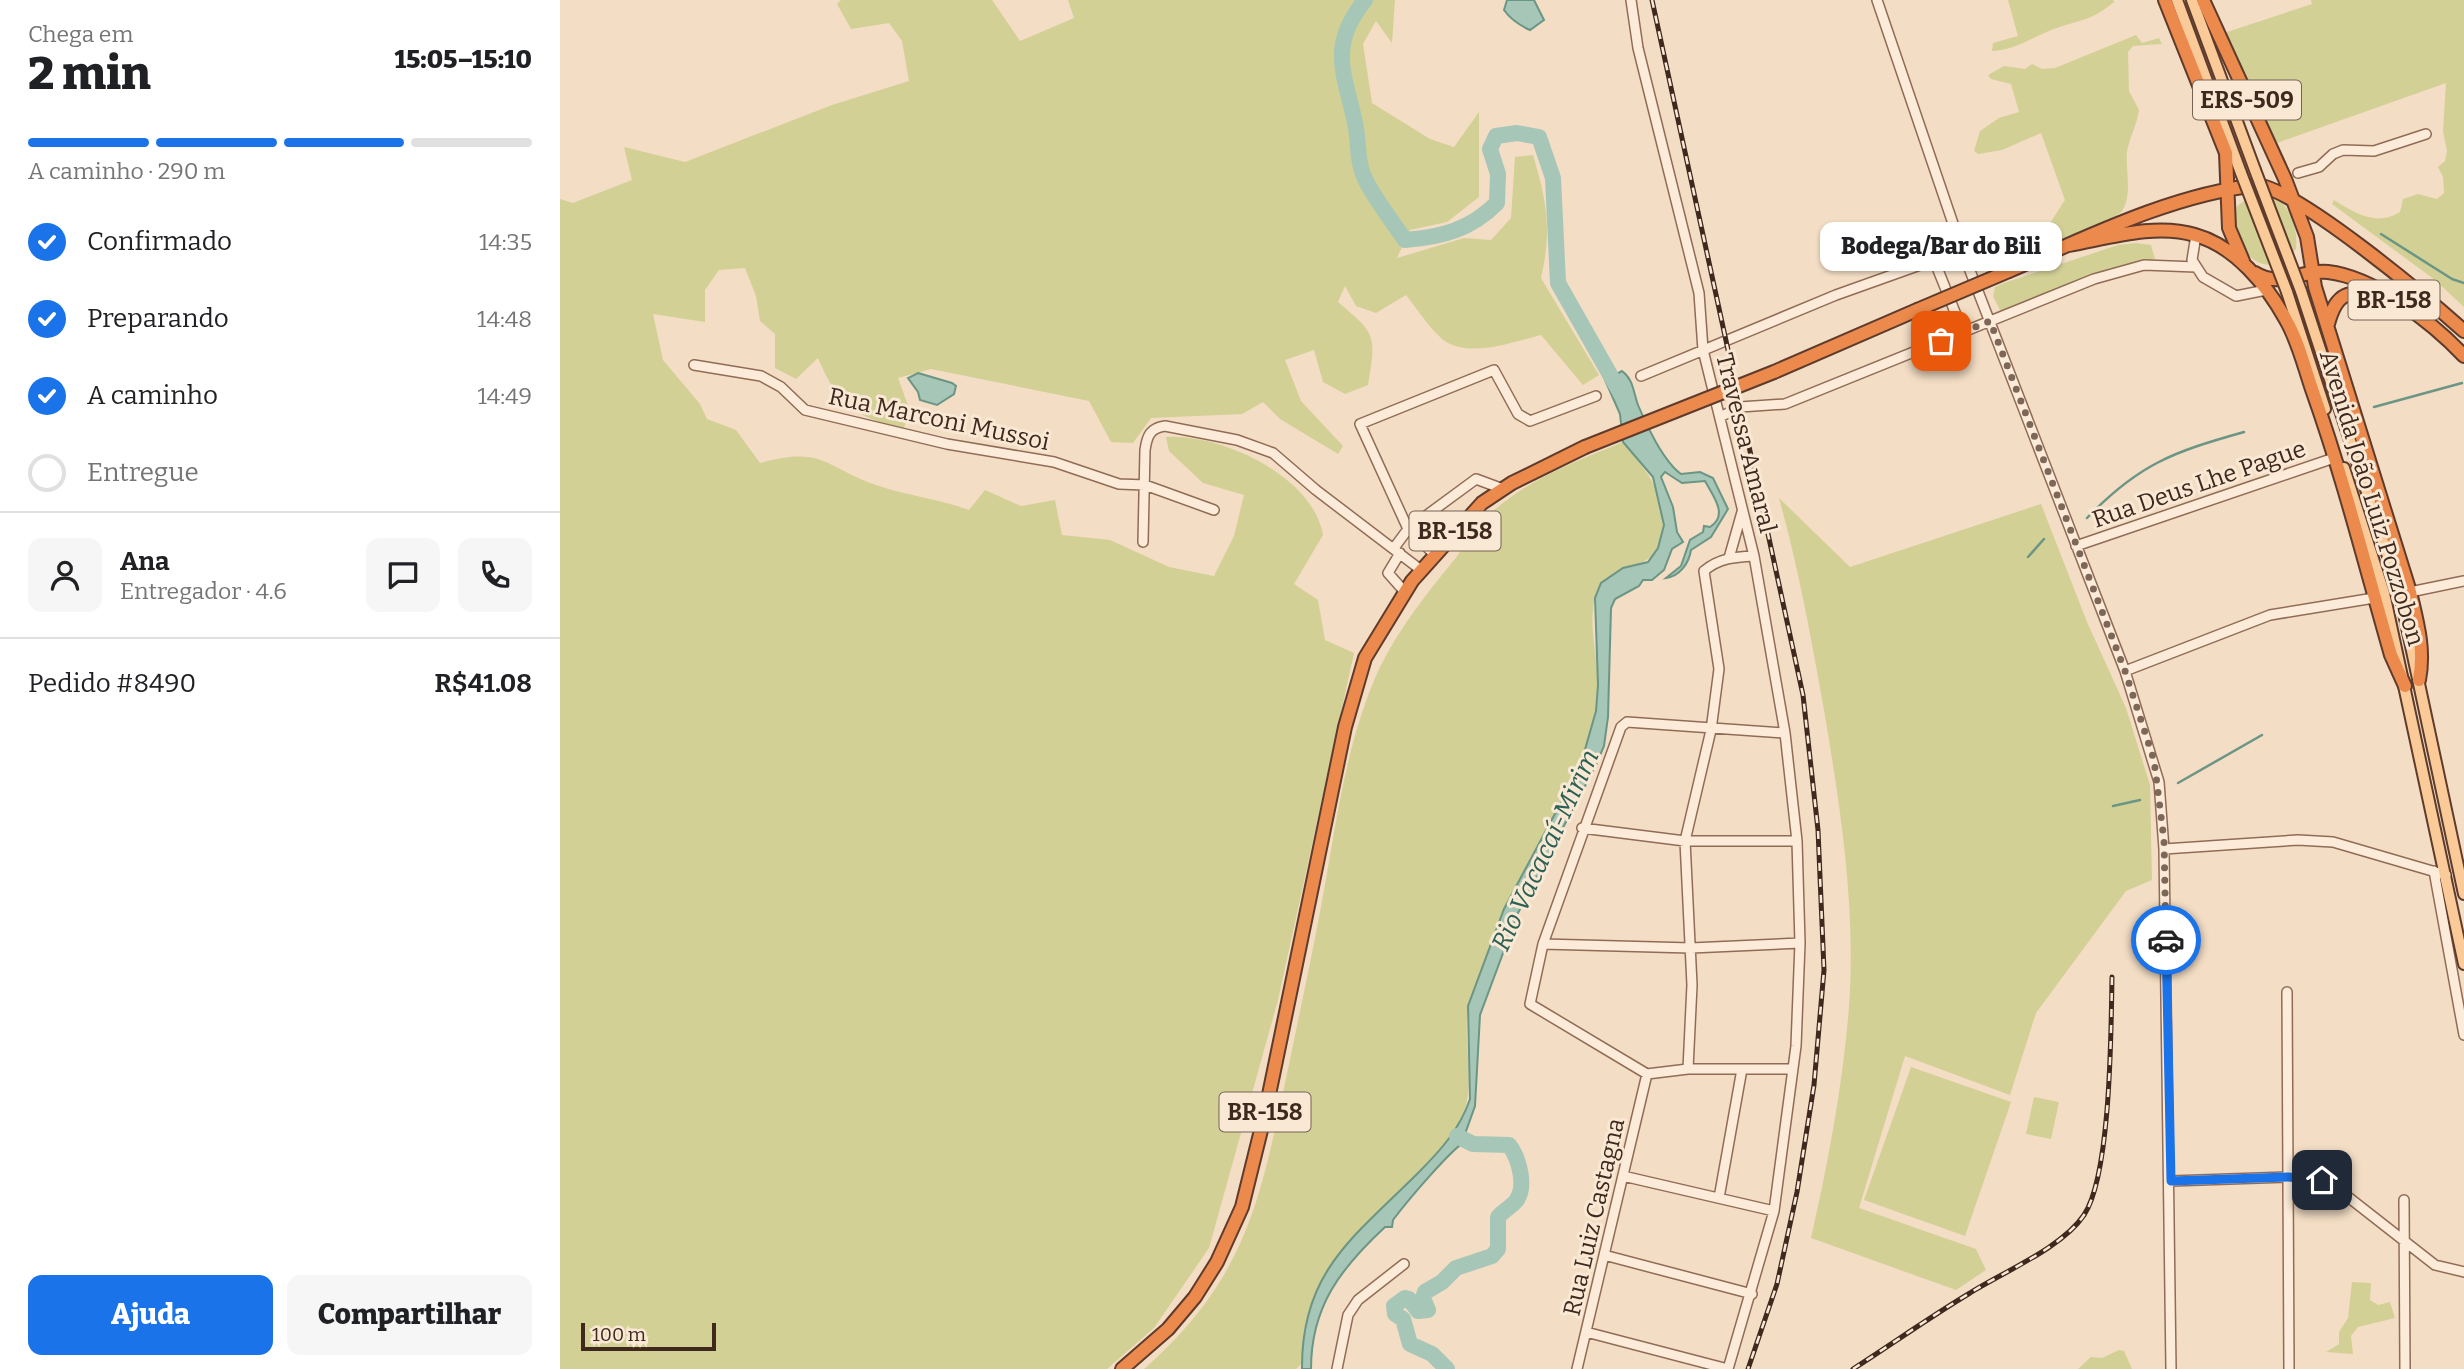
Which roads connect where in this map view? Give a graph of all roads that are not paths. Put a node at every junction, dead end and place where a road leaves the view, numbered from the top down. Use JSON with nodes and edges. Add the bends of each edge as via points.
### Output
{"nodes":[{"id":1,"x":1630,"y":0,"type":"edge"},
{"id":2,"x":1877,"y":0,"type":"edge"},
{"id":3,"x":2165,"y":0,"type":"edge"},
{"id":4,"x":2177,"y":0,"type":"edge"},
{"id":5,"x":2192,"y":0,"type":"edge"},
{"id":6,"x":2203,"y":0,"type":"edge"},
{"id":7,"x":2426,"y":134,"type":"dead end"},
{"id":8,"x":2298,"y":173,"type":"dead end"},
{"id":9,"x":2229,"y":191,"type":"junction"},
{"id":10,"x":2291,"y":199,"type":"junction"},
{"id":11,"x":2196,"y":235,"type":"junction"},
{"id":12,"x":2069,"y":245,"type":"junction"},
{"id":13,"x":1962,"y":250,"type":"junction"},
{"id":14,"x":1934,"y":260,"type":"junction"},
{"id":15,"x":2196,"y":267,"type":"junction"},
{"id":16,"x":2247,"y":267,"type":"junction"},
{"id":17,"x":2312,"y":272,"type":"junction"},
{"id":18,"x":2266,"y":290,"type":"junction"},
{"id":19,"x":2386,"y":295,"type":"junction"},
{"id":20,"x":1990,"y":321,"type":"junction"},
{"id":21,"x":2328,"y":324,"type":"junction"},
{"id":22,"x":2464,"y":331,"type":"edge"},
{"id":23,"x":1963,"y":332,"type":"junction"},
{"id":24,"x":1703,"y":350,"type":"junction"},
{"id":25,"x":2464,"y":356,"type":"edge"},
{"id":26,"x":694,"y":365,"type":"dead end"},
{"id":27,"x":1641,"y":376,"type":"dead end"},
{"id":28,"x":1596,"y":396,"type":"dead end"},
{"id":29,"x":1720,"y":417,"type":"junction"},
{"id":30,"x":2334,"y":458,"type":"junction"},
{"id":31,"x":1144,"y":485,"type":"junction"},
{"id":32,"x":1503,"y":489,"type":"junction"},
{"id":33,"x":1214,"y":509,"type":"dead end"},
{"id":34,"x":1743,"y":509,"type":"junction"},
{"id":35,"x":1408,"y":529,"type":"junction"},
{"id":36,"x":1143,"y":542,"type":"dead end"},
{"id":37,"x":2076,"y":546,"type":"junction"},
{"id":38,"x":1397,"y":551,"type":"junction"},
{"id":39,"x":1433,"y":554,"type":"junction"},
{"id":40,"x":1754,"y":556,"type":"junction"},
{"id":41,"x":1729,"y":558,"type":"junction"},
{"id":42,"x":1421,"y":570,"type":"junction"},
{"id":43,"x":2464,"y":581,"type":"edge"},
{"id":44,"x":1404,"y":592,"type":"junction"},
{"id":45,"x":2410,"y":592,"type":"junction"},
{"id":46,"x":2374,"y":598,"type":"junction"},
{"id":47,"x":2125,"y":671,"type":"junction"},
{"id":48,"x":2419,"y":680,"type":"junction"},
{"id":49,"x":2405,"y":686,"type":"junction"},
{"id":50,"x":1711,"y":730,"type":"junction"},
{"id":51,"x":1785,"y":733,"type":"junction"},
{"id":52,"x":1582,"y":828,"type":"junction"},
{"id":53,"x":1685,"y":841,"type":"junction"},
{"id":54,"x":1797,"y":841,"type":"junction"},
{"id":55,"x":2164,"y":849,"type":"junction"},
{"id":56,"x":2434,"y":871,"type":"junction"},
{"id":57,"x":2446,"y":875,"type":"junction"},
{"id":58,"x":2463,"y":879,"type":"edge"},
{"id":59,"x":2464,"y":894,"type":"edge"},
{"id":60,"x":1800,"y":943,"type":"junction"},
{"id":61,"x":1543,"y":944,"type":"junction"},
{"id":62,"x":1691,"y":948,"type":"junction"},
{"id":63,"x":2464,"y":964,"type":"edge"},
{"id":64,"x":2287,"y":992,"type":"dead end"},
{"id":65,"x":2464,"y":1035,"type":"edge"},
{"id":66,"x":1688,"y":1069,"type":"junction"},
{"id":67,"x":1742,"y":1069,"type":"junction"},
{"id":68,"x":1793,"y":1069,"type":"junction"},
{"id":69,"x":1647,"y":1074,"type":"junction"},
{"id":70,"x":1623,"y":1176,"type":"junction"},
{"id":71,"x":2288,"y":1177,"type":"junction"},
{"id":72,"x":2171,"y":1181,"type":"junction"},
{"id":73,"x":1719,"y":1198,"type":"junction"},
{"id":74,"x":2404,"y":1200,"type":"dead end"},
{"id":75,"x":1774,"y":1211,"type":"junction"},
{"id":76,"x":2404,"y":1240,"type":"junction"},
{"id":77,"x":1604,"y":1255,"type":"junction"},
{"id":78,"x":1404,"y":1264,"type":"dead end"},
{"id":79,"x":2464,"y":1272,"type":"edge"},
{"id":80,"x":1752,"y":1294,"type":"junction"},
{"id":81,"x":1586,"y":1332,"type":"junction"},
{"id":82,"x":1122,"y":1369,"type":"edge"},
{"id":83,"x":1337,"y":1369,"type":"edge"},
{"id":84,"x":1577,"y":1369,"type":"edge"},
{"id":85,"x":1728,"y":1369,"type":"edge"},
{"id":86,"x":2171,"y":1369,"type":"edge"},
{"id":87,"x":2290,"y":1369,"type":"edge"},
{"id":88,"x":2405,"y":1369,"type":"edge"}],
"edges":[{"from":1,"to":24,"type":"street","name":"Travessa Amaral","via":[[1699,293]]},
{"from":2,"to":13,"type":"street"},
{"from":3,"to":9,"type":"highway","number":"ERS-509","via":[[2226,153]]},
{"from":4,"to":49,"type":"main road","name":"Avenida João Luiz Pozzobon","number":"ERS-509","bridge":true,"via":[[2287,292],[2384,593]]},
{"from":5,"to":48,"type":"main road","name":"Avenida João Luiz Pozzobon","number":"ERS-509","bridge":true,"via":[[2301,291],[2399,590]]},
{"from":6,"to":10,"type":"highway","number":"ERS-509"},
{"from":7,"to":8,"type":"street","via":[[2374,150],[2343,150],[2319,167]]},
{"from":9,"to":10,"type":"highway","number":"BR-158","via":[[2258,186]]},
{"from":9,"to":12,"type":"highway","number":"BR-158","via":[[2108,227]]},
{"from":9,"to":16,"type":"highway","via":[[2229,228]]},
{"from":10,"to":17,"type":"highway","via":[[2306,237]]},
{"from":10,"to":22,"type":"highway","number":"BR-158"},
{"from":11,"to":12,"type":"highway","number":"BR-158","via":[[2144,232]]},
{"from":11,"to":15,"type":"street","via":[[2192,253]]},
{"from":11,"to":16,"type":"highway","number":"BR-158","via":[[2217,244]]},
{"from":12,"to":32,"type":"highway","number":"BR-158","bridge":true,"via":[[1774,372],[1585,447]]},
{"from":13,"to":14,"type":"street"},
{"from":13,"to":20,"type":"street"},
{"from":14,"to":23,"type":"street"},
{"from":14,"to":24,"type":"street"},
{"from":15,"to":18,"type":"street","via":[[2203,277],[2236,296]]},
{"from":15,"to":20,"type":"street","via":[[2144,265],[2094,279]]},
{"from":16,"to":17,"type":"highway","number":"BR-158","via":[[2273,281]]},
{"from":16,"to":18,"type":"highway"},
{"from":17,"to":19,"type":"highway","number":"BR-158","via":[[2340,274]]},
{"from":17,"to":21,"type":"highway"},
{"from":18,"to":30,"type":"highway","via":[[2287,321]]},
{"from":19,"to":21,"type":"highway","via":[[2354,292],[2343,296],[2332,308]]},
{"from":19,"to":25,"type":"highway","number":"BR-158","via":[[2435,328]]},
{"from":20,"to":23,"type":"street"},
{"from":20,"to":37,"type":"street"},
{"from":21,"to":45,"type":"highway"},
{"from":23,"to":29,"type":"street","via":[[1785,404],[1740,407]]},
{"from":24,"to":27,"type":"street"},
{"from":24,"to":29,"type":"street","name":"Travessa Amaral"},
{"from":26,"to":31,"type":"street","name":"Rua Marconi Mussoi","via":[[761,376],[781,387],[805,410],[947,444],[1054,462],[1119,484]]},
{"from":28,"to":35,"type":"street","via":[[1530,421],[1518,414],[1494,370],[1360,424]]},
{"from":29,"to":34,"type":"street","name":"Travessa Amaral"},
{"from":30,"to":37,"type":"street","name":"Rua Deus Lhe Pague"},
{"from":30,"to":46,"type":"highway"},
{"from":31,"to":33,"type":"street","name":"Rua Marconi Mussoi"},
{"from":31,"to":36,"type":"street"},
{"from":31,"to":38,"type":"street","via":[[1148,435],[1157,427],[1237,440],[1273,453]]},
{"from":32,"to":35,"type":"street","via":[[1476,479]]},
{"from":32,"to":39,"type":"highway","number":"BR-158","via":[[1482,503]]},
{"from":34,"to":40,"type":"street","name":"Travessa Amaral"},
{"from":34,"to":41,"type":"street"},
{"from":35,"to":38,"type":"street"},
{"from":35,"to":39,"type":"street"},
{"from":37,"to":47,"type":"street"},
{"from":38,"to":42,"type":"street"},
{"from":38,"to":44,"type":"street","via":[[1388,573]]},
{"from":39,"to":42,"type":"highway","number":"BR-158"},
{"from":40,"to":41,"type":"street","name":"Travessa Amaral"},
{"from":40,"to":51,"type":"street"},
{"from":41,"to":50,"type":"street","name":"Travessa Amaral","via":[[1704,570],[1719,669]]},
{"from":42,"to":44,"type":"highway","number":"BR-158"},
{"from":43,"to":45,"type":"street"},
{"from":44,"to":82,"type":"highway","number":"BR-158","via":[[1365,658],[1345,727],[1242,1207],[1195,1297],[1168,1329]]},
{"from":45,"to":48,"type":"highway","via":[[2423,660]]},
{"from":46,"to":47,"type":"street","via":[[2270,615]]},
{"from":46,"to":49,"type":"highway"},
{"from":47,"to":55,"type":"street","via":[[2159,782]]},
{"from":48,"to":58,"type":"main road","name":"Avenida João Luiz Pozzobon"},
{"from":49,"to":57,"type":"main road","name":"Avenida João Luiz Pozzobon"},
{"from":50,"to":51,"type":"street"},
{"from":50,"to":52,"type":"street","via":[[1626,722],[1617,733]]},
{"from":50,"to":53,"type":"street","name":"Travessa Amaral"},
{"from":51,"to":54,"type":"street"},
{"from":52,"to":53,"type":"street"},
{"from":52,"to":61,"type":"street"},
{"from":53,"to":54,"type":"street"},
{"from":53,"to":62,"type":"street","name":"Travessa Amaral"},
{"from":54,"to":60,"type":"street"},
{"from":55,"to":56,"type":"street","via":[[2333,842]]},
{"from":55,"to":72,"type":"street"},
{"from":56,"to":57,"type":"street"},
{"from":56,"to":65,"type":"street"},
{"from":57,"to":63,"type":"main road","name":"Avenida João Luiz Pozzobon"},
{"from":58,"to":59,"type":"main road","name":"Avenida João Luiz Pozzobon"},
{"from":60,"to":62,"type":"street"},
{"from":60,"to":68,"type":"street"},
{"from":61,"to":62,"type":"street"},
{"from":61,"to":69,"type":"street","via":[[1530,1004]]},
{"from":62,"to":66,"type":"street","name":"Travessa Amaral"},
{"from":64,"to":71,"type":"street"},
{"from":66,"to":67,"type":"street"},
{"from":66,"to":69,"type":"street"},
{"from":67,"to":68,"type":"street"},
{"from":67,"to":73,"type":"street"},
{"from":68,"to":75,"type":"street"},
{"from":69,"to":70,"type":"street","name":"Rua Luiz Castagna"},
{"from":70,"to":73,"type":"street"},
{"from":70,"to":77,"type":"street","name":"Rua Luiz Castagna"},
{"from":71,"to":72,"type":"street"},
{"from":71,"to":76,"type":"street","via":[[2329,1182]]},
{"from":71,"to":87,"type":"street"},
{"from":72,"to":86,"type":"street"},
{"from":73,"to":75,"type":"street"},
{"from":74,"to":76,"type":"street"},
{"from":75,"to":80,"type":"street"},
{"from":76,"to":79,"type":"street","via":[[2435,1265]]},
{"from":76,"to":88,"type":"street"},
{"from":77,"to":80,"type":"street"},
{"from":77,"to":81,"type":"street","name":"Rua Luiz Castagna"},
{"from":78,"to":83,"type":"street","via":[[1358,1300],[1348,1315]]},
{"from":80,"to":85,"type":"street"},
{"from":81,"to":84,"type":"street","name":"Rua Luiz Castagna"},
{"from":81,"to":85,"type":"street"}]}
